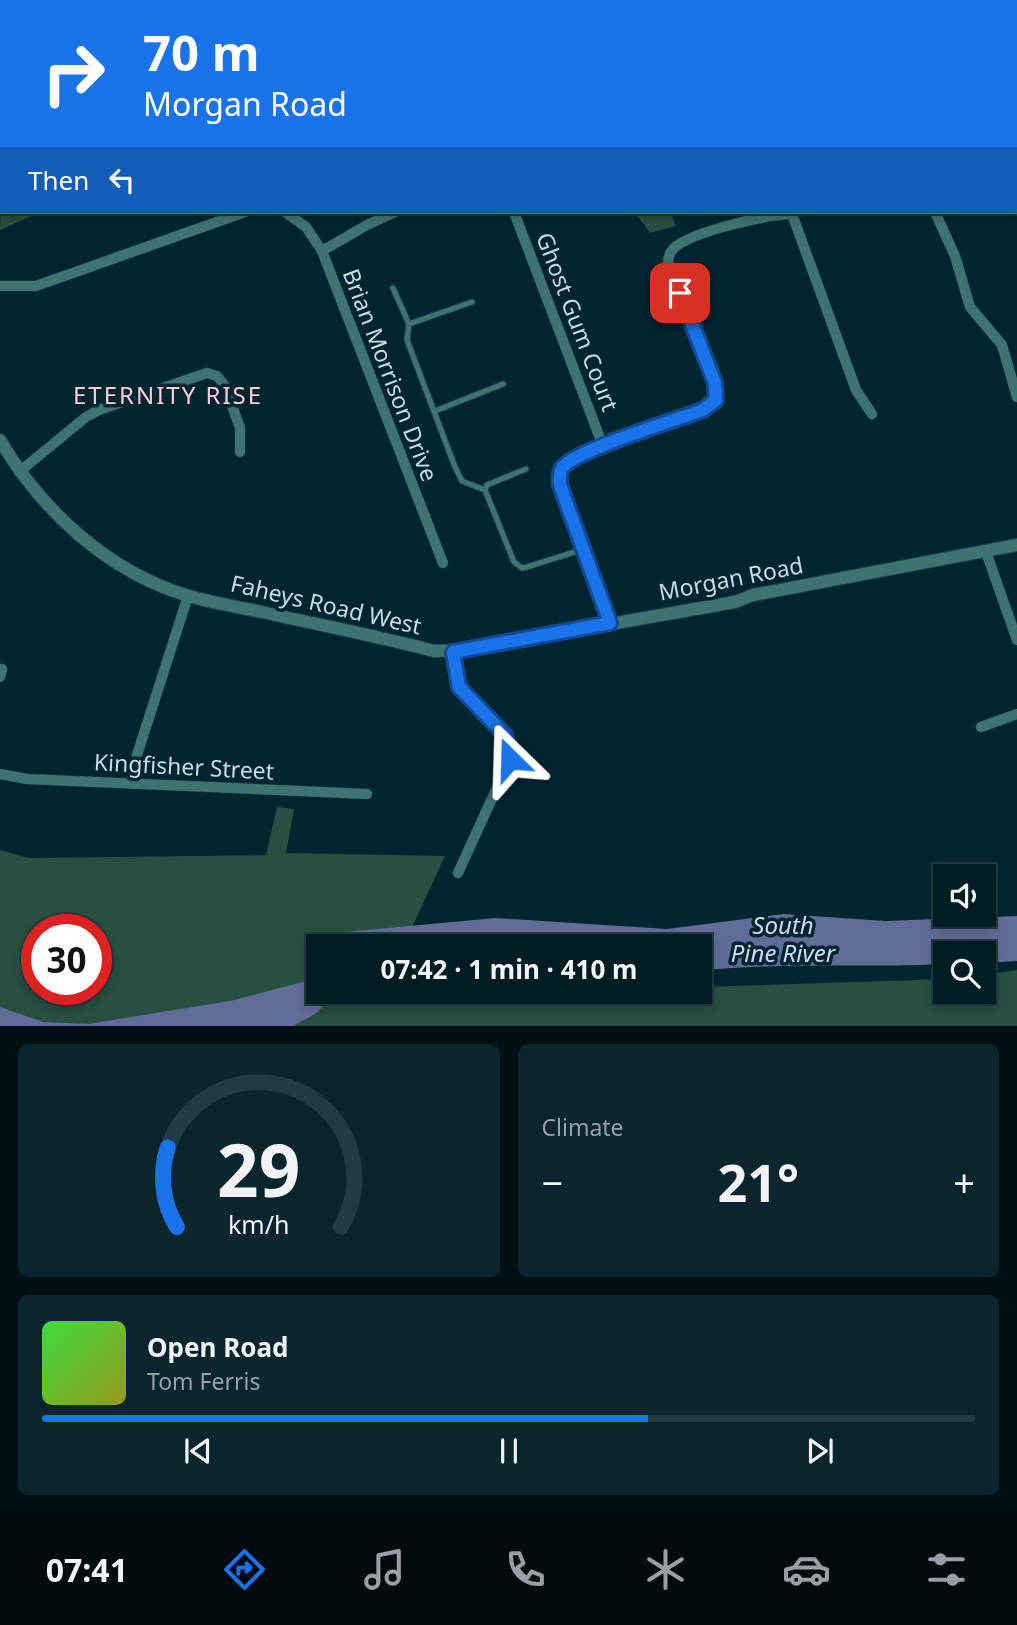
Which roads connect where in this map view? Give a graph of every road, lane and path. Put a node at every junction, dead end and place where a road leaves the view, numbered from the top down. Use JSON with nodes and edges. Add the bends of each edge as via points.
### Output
{"nodes":[{"id":1,"x":239,"y":214,"type":"edge"},
{"id":2,"x":288,"y":214,"type":"edge"},
{"id":3,"x":391,"y":214,"type":"edge"},
{"id":4,"x":515,"y":214,"type":"edge"},
{"id":5,"x":786,"y":214,"type":"edge"},
{"id":6,"x":793,"y":214,"type":"edge"},
{"id":7,"x":936,"y":214,"type":"edge"},
{"id":8,"x":322,"y":251,"type":"junction"},
{"id":9,"x":0,"y":286,"type":"edge"},
{"id":10,"x":393,"y":288,"type":"dead end"},
{"id":11,"x":472,"y":302,"type":"dead end"},
{"id":12,"x":409,"y":324,"type":"junction"},
{"id":13,"x":503,"y":384,"type":"dead end"},
{"id":14,"x":1017,"y":397,"type":"edge"},
{"id":15,"x":435,"y":411,"type":"junction"},
{"id":16,"x":872,"y":414,"type":"dead end"},
{"id":17,"x":0,"y":440,"type":"edge"},
{"id":18,"x":603,"y":446,"type":"junction"},
{"id":19,"x":240,"y":452,"type":"dead end"},
{"id":20,"x":526,"y":469,"type":"dead end"},
{"id":21,"x":19,"y":472,"type":"junction"},
{"id":22,"x":485,"y":490,"type":"junction"},
{"id":23,"x":1017,"y":545,"type":"edge"},
{"id":24,"x":584,"y":549,"type":"junction"},
{"id":25,"x":986,"y":552,"type":"junction"},
{"id":26,"x":443,"y":563,"type":"dead end"},
{"id":27,"x":188,"y":596,"type":"junction"},
{"id":28,"x":610,"y":623,"type":"junction"},
{"id":29,"x":1017,"y":640,"type":"edge"},
{"id":30,"x":453,"y":652,"type":"junction"},
{"id":31,"x":1017,"y":714,"type":"edge"},
{"id":32,"x":981,"y":727,"type":"dead end"},
{"id":33,"x":0,"y":774,"type":"edge"},
{"id":34,"x":133,"y":784,"type":"junction"},
{"id":35,"x":367,"y":794,"type":"dead end"},
{"id":36,"x":458,"y":873,"type":"dead end"}],
"edges":[{"from":1,"to":9,"type":"street","via":[[36,286]]},
{"from":2,"to":8,"type":"street","name":"Brian Morrison Drive","via":[[306,227]]},
{"from":3,"to":8,"type":"street"},
{"from":4,"to":18,"type":"street","name":"Ghost Gum Court"},
{"from":5,"to":18,"type":"street","via":[[725,227],[671,251],[668,263],[715,383],[716,400],[703,410]]},
{"from":6,"to":16,"type":"street","via":[[856,390]]},
{"from":7,"to":14,"type":"street","via":[[970,307],[1002,345]]},
{"from":8,"to":26,"type":"street","name":"Brian Morrison Drive"},
{"from":10,"to":12,"type":"lane"},
{"from":11,"to":12,"type":"lane"},
{"from":12,"to":15,"type":"lane","via":[[407,340]]},
{"from":13,"to":15,"type":"lane"},
{"from":15,"to":22,"type":"lane","via":[[462,481]]},
{"from":17,"to":21,"type":"street","name":"Faheys Road West"},
{"from":18,"to":24,"type":"street","via":[[568,463],[560,475]]},
{"from":19,"to":21,"type":"street","via":[[240,428],[226,386],[207,373],[86,417]]},
{"from":20,"to":22,"type":"lane","via":[[487,485]]},
{"from":21,"to":27,"type":"street","name":"Faheys Road West","via":[[74,531],[109,557]]},
{"from":22,"to":24,"type":"lane","via":[[517,565],[527,567]]},
{"from":23,"to":25,"type":"street","name":"Morgan Road"},
{"from":24,"to":28,"type":"street"},
{"from":25,"to":28,"type":"street","name":"Morgan Road"},
{"from":25,"to":29,"type":"street"},
{"from":27,"to":30,"type":"street","name":"Faheys Road West"},
{"from":27,"to":34,"type":"street","via":[[137,755]]},
{"from":28,"to":30,"type":"street","name":"Morgan Road"},
{"from":30,"to":36,"type":"street","via":[[459,687],[505,735],[510,759]]},
{"from":31,"to":32,"type":"street"},
{"from":33,"to":34,"type":"street","name":"Kingfisher Street"},
{"from":34,"to":35,"type":"street","name":"Kingfisher Street"}]}
